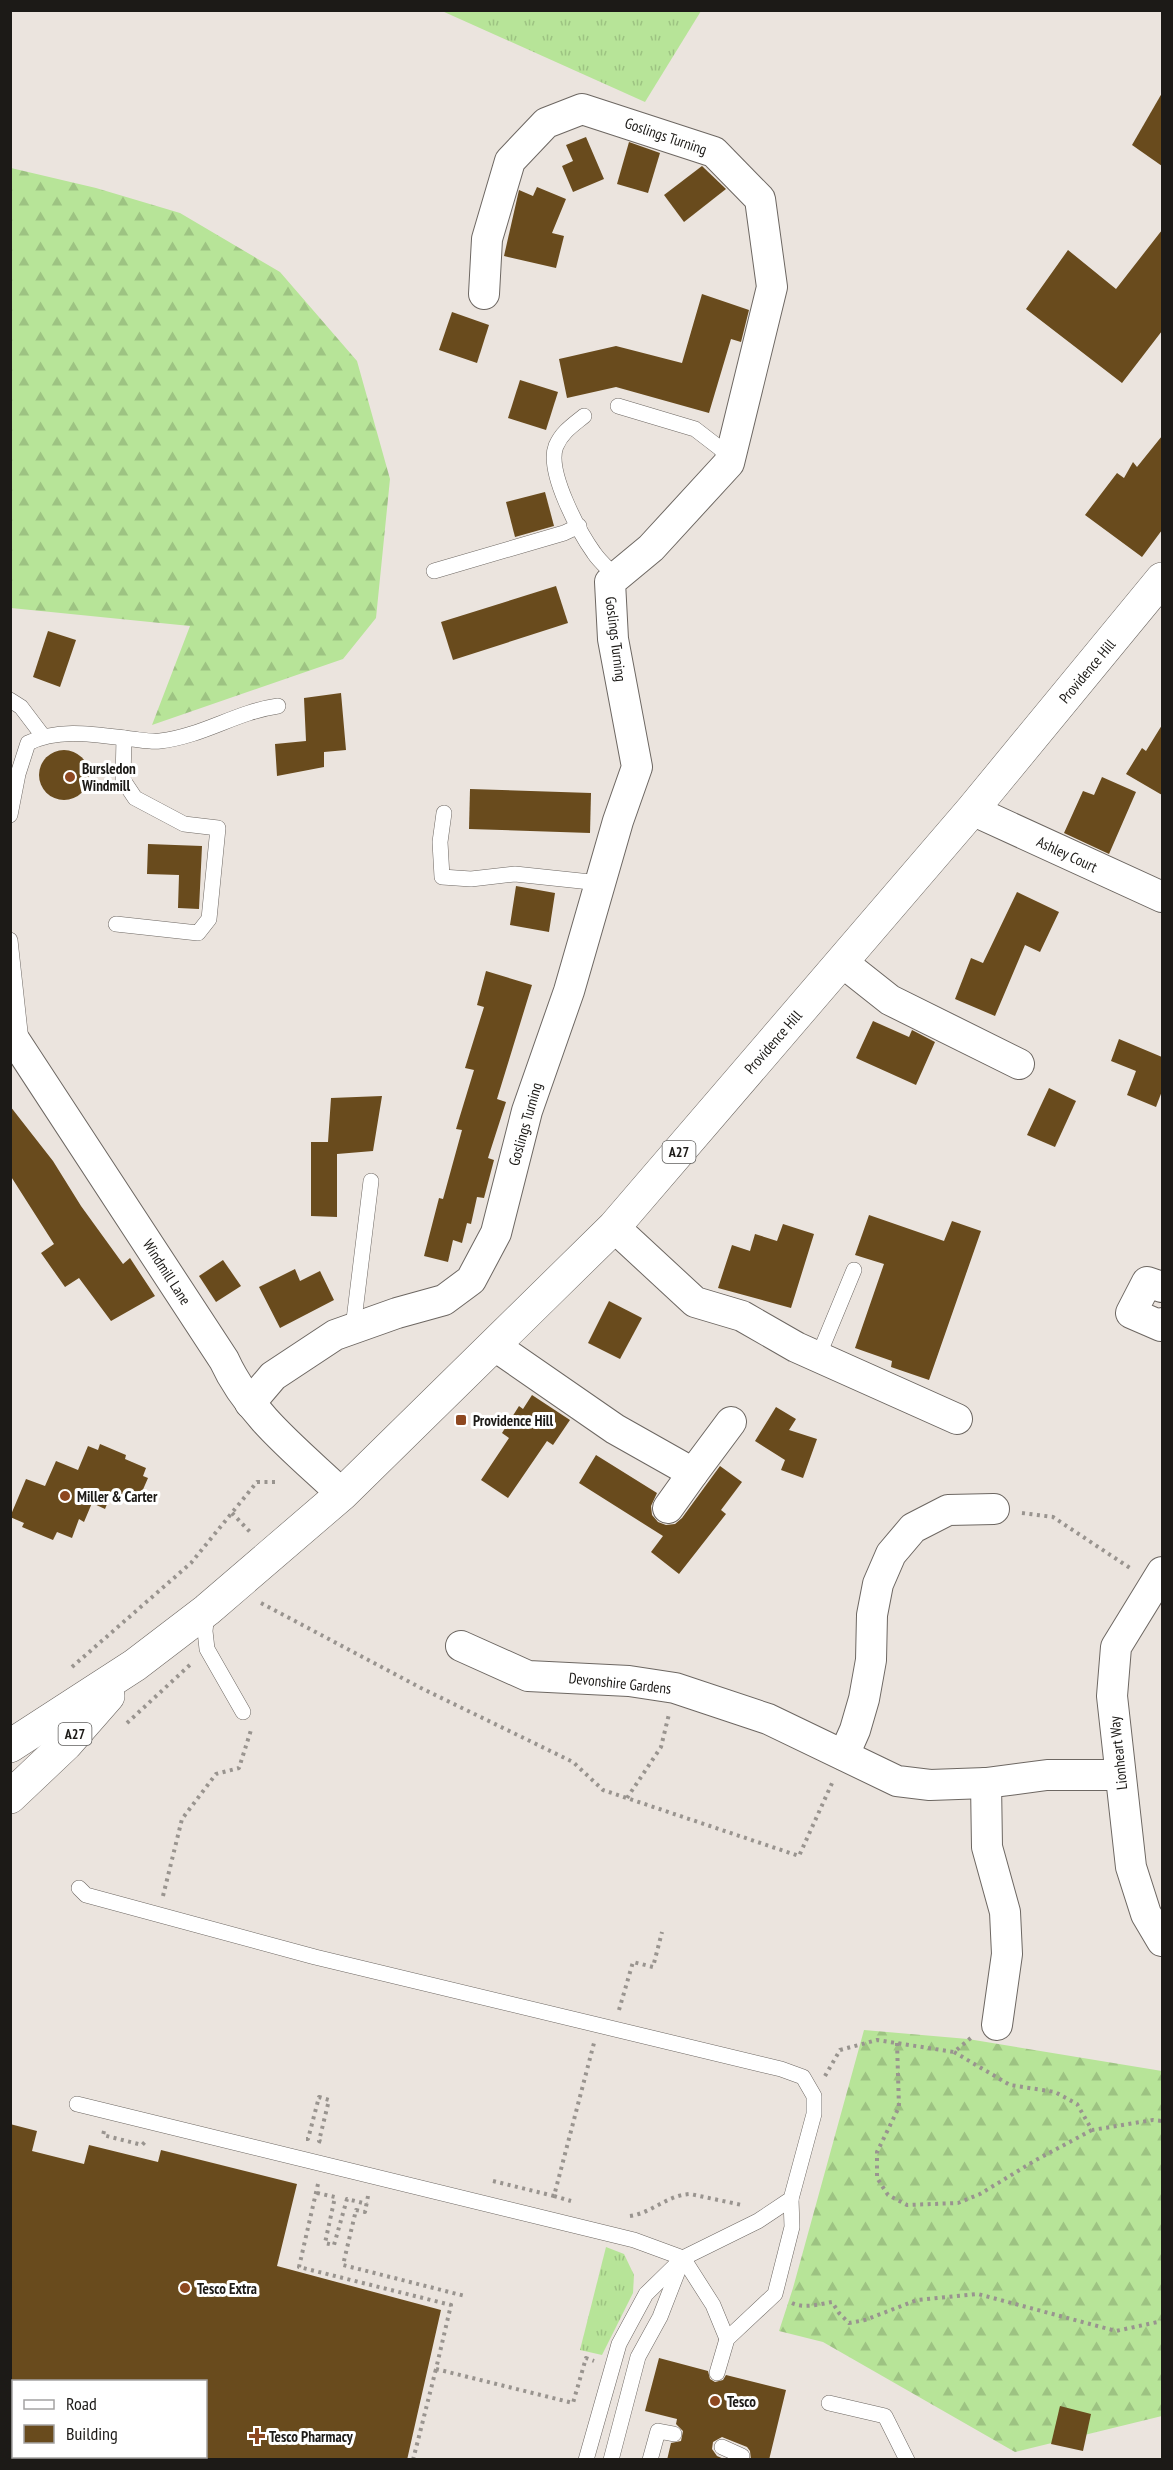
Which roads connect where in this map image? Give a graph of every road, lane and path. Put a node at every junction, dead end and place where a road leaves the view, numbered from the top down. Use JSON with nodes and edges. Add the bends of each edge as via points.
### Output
{"nodes":[{"id":1,"x":484,"y":294,"type":"dead end"},
{"id":2,"x":618,"y":406,"type":"dead end"},
{"id":3,"x":584,"y":416,"type":"dead end"},
{"id":4,"x":730,"y":456,"type":"junction"},
{"id":5,"x":579,"y":526,"type":"junction"},
{"id":6,"x":434,"y":571,"type":"dead end"},
{"id":7,"x":616,"y":577,"type":"junction"},
{"id":8,"x":1162,"y":579,"type":"edge"},
{"id":9,"x":10,"y":700,"type":"edge"},
{"id":10,"x":278,"y":706,"type":"dead end"},
{"id":11,"x":43,"y":736,"type":"junction"},
{"id":12,"x":124,"y":738,"type":"junction"},
{"id":13,"x":972,"y":810,"type":"junction"},
{"id":14,"x":444,"y":813,"type":"dead end"},
{"id":15,"x":10,"y":815,"type":"edge"},
{"id":16,"x":600,"y":883,"type":"junction"},
{"id":17,"x":1162,"y":897,"type":"edge"},
{"id":18,"x":117,"y":924,"type":"dead end"},
{"id":19,"x":10,"y":940,"type":"edge"},
{"id":20,"x":842,"y":962,"type":"junction"},
{"id":21,"x":16,"y":1042,"type":"edge"},
{"id":22,"x":1019,"y":1064,"type":"dead end"},
{"id":23,"x":371,"y":1181,"type":"dead end"},
{"id":24,"x":614,"y":1227,"type":"junction"},
{"id":25,"x":854,"y":1270,"type":"dead end"},
{"id":26,"x":1162,"y":1287,"type":"edge"},
{"id":27,"x":1162,"y":1323,"type":"edge"},
{"id":28,"x":353,"y":1328,"type":"junction"},
{"id":29,"x":495,"y":1346,"type":"junction"},
{"id":30,"x":818,"y":1357,"type":"junction"},
{"id":31,"x":250,"y":1403,"type":"junction"},
{"id":32,"x":957,"y":1419,"type":"dead end"},
{"id":33,"x":731,"y":1422,"type":"dead end"},
{"id":34,"x":693,"y":1473,"type":"junction"},
{"id":35,"x":279,"y":1482,"type":"dead end"},
{"id":36,"x":342,"y":1494,"type":"junction"},
{"id":37,"x":668,"y":1508,"type":"dead end"},
{"id":38,"x":994,"y":1509,"type":"joint"},
{"id":39,"x":232,"y":1513,"type":"junction"},
{"id":40,"x":258,"y":1540,"type":"dead end"},
{"id":41,"x":1158,"y":1578,"type":"edge"},
{"id":42,"x":258,"y":1602,"type":"dead end"},
{"id":43,"x":207,"y":1610,"type":"junction"},
{"id":44,"x":461,"y":1646,"type":"dead end"},
{"id":45,"x":135,"y":1665,"type":"junction"},
{"id":46,"x":71,"y":1668,"type":"dead end"},
{"id":47,"x":675,"y":1688,"type":"junction"},
{"id":48,"x":248,"y":1716,"type":"joint"},
{"id":49,"x":10,"y":1746,"type":"edge"},
{"id":50,"x":844,"y":1755,"type":"junction"},
{"id":51,"x":1120,"y":1775,"type":"junction"},
{"id":52,"x":986,"y":1783,"type":"junction"},
{"id":53,"x":10,"y":1797,"type":"edge"},
{"id":54,"x":627,"y":1798,"type":"junction"},
{"id":55,"x":79,"y":1888,"type":"dead end"},
{"id":56,"x":158,"y":1916,"type":"junction"},
{"id":57,"x":662,"y":1932,"type":"dead end"},
{"id":58,"x":1162,"y":1941,"type":"edge"},
{"id":59,"x":997,"y":2025,"type":"joint"},
{"id":60,"x":614,"y":2029,"type":"junction"},
{"id":61,"x":897,"y":2043,"type":"junction"},
{"id":62,"x":840,"y":2050,"type":"dead end"},
{"id":63,"x":954,"y":2052,"type":"junction"},
{"id":64,"x":77,"y":2104,"type":"dead end"},
{"id":65,"x":1162,"y":2121,"type":"edge"},
{"id":66,"x":1092,"y":2130,"type":"junction"},
{"id":67,"x":331,"y":2144,"type":"dead end"},
{"id":68,"x":287,"y":2155,"type":"junction"},
{"id":69,"x":487,"y":2180,"type":"dead end"},
{"id":70,"x":554,"y":2196,"type":"junction"},
{"id":71,"x":791,"y":2199,"type":"junction"},
{"id":72,"x":575,"y":2202,"type":"dead end"},
{"id":73,"x":626,"y":2216,"type":"dead end"},
{"id":74,"x":758,"y":2221,"type":"junction"},
{"id":75,"x":683,"y":2258,"type":"junction"},
{"id":76,"x":775,"y":2294,"type":"junction"},
{"id":77,"x":465,"y":2296,"type":"dead end"},
{"id":78,"x":1162,"y":2321,"type":"edge"},
{"id":79,"x":727,"y":2338,"type":"junction"},
{"id":80,"x":436,"y":2368,"type":"junction"},
{"id":81,"x":592,"y":2369,"type":"dead end"},
{"id":82,"x":717,"y":2373,"type":"dead end"},
{"id":83,"x":830,"y":2403,"type":"dead end"},
{"id":84,"x":674,"y":2434,"type":"dead end"},
{"id":85,"x":722,"y":2447,"type":"dead end"},
{"id":86,"x":413,"y":2460,"type":"edge"},
{"id":87,"x":586,"y":2460,"type":"edge"},
{"id":88,"x":610,"y":2460,"type":"edge"},
{"id":89,"x":650,"y":2460,"type":"edge"},
{"id":90,"x":740,"y":2460,"type":"edge"},
{"id":91,"x":907,"y":2460,"type":"edge"}],
"edges":[{"from":1,"to":4,"type":"street","name":"Goslings Turning","via":[[486,239],[510,161],[546,123],[582,109],[714,152],[760,199],[772,287]]},
{"from":2,"to":4,"type":"lane","via":[[695,429]]},
{"from":3,"to":5,"type":"lane","via":[[564,432],[555,447],[553,461],[556,478]]},
{"from":4,"to":7,"type":"street","name":"Goslings Turning","via":[[729,463],[651,548]]},
{"from":5,"to":6,"type":"lane"},
{"from":5,"to":7,"type":"lane","via":[[594,553]]},
{"from":7,"to":16,"type":"street","name":"Goslings Turning","via":[[610,582],[613,639],[637,767]]},
{"from":8,"to":13,"type":"main road","name":"Providence Hill","number":"A27"},
{"from":9,"to":11,"type":"lane","via":[[21,707]]},
{"from":10,"to":12,"type":"lane","via":[[254,709],[193,735],[157,741]]},
{"from":11,"to":12,"type":"lane","via":[[86,734]]},
{"from":11,"to":15,"type":"lane","via":[[28,743]]},
{"from":12,"to":18,"type":"lane","via":[[123,780],[135,798],[184,824],[218,828],[209,919],[198,933]]},
{"from":13,"to":17,"type":"street","name":"Ashley Court"},
{"from":13,"to":20,"type":"main road","name":"Providence Hill","number":"A27"},
{"from":14,"to":16,"type":"lane","via":[[440,842],[442,877],[471,879],[515,874]]},
{"from":16,"to":28,"type":"street","name":"Goslings Turning","via":[[569,991],[527,1111],[496,1233],[471,1280],[444,1300]]},
{"from":19,"to":21,"type":"lane"},
{"from":20,"to":22,"type":"street","via":[[890,1000]]},
{"from":20,"to":24,"type":"main road","name":"Providence Hill","number":"A27"},
{"from":21,"to":31,"type":"street","name":"Windmill Lane"},
{"from":23,"to":28,"type":"lane"},
{"from":24,"to":29,"type":"main road","name":"Providence Hill","number":"A27"},
{"from":24,"to":30,"type":"street","via":[[695,1302],[742,1316]]},
{"from":25,"to":30,"type":"lane"},
{"from":26,"to":27,"type":"street","via":[[1147,1282],[1131,1313],[1161,1326]]},
{"from":28,"to":31,"type":"street","name":"Goslings Turning","via":[[335,1335],[273,1376]]},
{"from":29,"to":34,"type":"street","via":[[615,1428]]},
{"from":29,"to":36,"type":"main road","name":"Providence Hill","number":"A27"},
{"from":30,"to":32,"type":"street"},
{"from":31,"to":36,"type":"street","name":"Windmill Lane","via":[[278,1436]]},
{"from":33,"to":34,"type":"street"},
{"from":34,"to":37,"type":"street"},
{"from":35,"to":39,"type":"path","via":[[257,1482]]},
{"from":36,"to":43,"type":"main road","name":"Providence Hill","number":"A27"},
{"from":38,"to":41,"type":"path","via":[[1053,1517]]},
{"from":38,"to":50,"type":"street","via":[[950,1500],[913,1528],[891,1554],[878,1584],[872,1615],[871,1660],[864,1699]]},
{"from":39,"to":40,"type":"path"},
{"from":39,"to":46,"type":"path","via":[[191,1563]]},
{"from":41,"to":51,"type":"street","name":"Lionheart Way","via":[[1116,1647],[1112,1696]]},
{"from":42,"to":54,"type":"path","via":[[573,1762],[603,1790]]},
{"from":43,"to":45,"type":"main road","name":"Providence Hill","number":"A27"},
{"from":43,"to":48,"type":"lane","via":[[207,1649]]},
{"from":44,"to":47,"type":"street","name":"Devonshire Gardens","via":[[528,1676],[629,1681]]},
{"from":45,"to":49,"type":"main road","name":"Providence Hill","number":"A27"},
{"from":45,"to":53,"type":"main road","name":"Providence Hill","number":"A27","via":[[66,1744]]},
{"from":47,"to":50,"type":"street","name":"Devonshire Gardens","via":[[768,1719]]},
{"from":47,"to":54,"type":"path","via":[[661,1747]]},
{"from":48,"to":56,"type":"path","via":[[239,1768],[216,1774],[182,1819]]},
{"from":50,"to":52,"type":"street","name":"Devonshire Gardens","via":[[897,1781],[930,1785]]},
{"from":50,"to":54,"type":"path","via":[[799,1856]]},
{"from":51,"to":52,"type":"street","name":"Devonshire Gardens","via":[[1047,1775]]},
{"from":51,"to":58,"type":"street","name":"Lionheart Way","via":[[1131,1868],[1146,1914]]},
{"from":52,"to":59,"type":"street","via":[[987,1847],[1005,1912],[1007,1954]]},
{"from":55,"to":56,"type":"lane","via":[[86,1896]]},
{"from":56,"to":60,"type":"lane"},
{"from":57,"to":60,"type":"path","via":[[653,1966],[633,1962]]},
{"from":59,"to":63,"type":"path","via":[[968,2039]]},
{"from":60,"to":70,"type":"path","via":[[610,2042],[596,2038]]},
{"from":60,"to":71,"type":"lane","via":[[803,2077],[814,2096],[814,2114]]},
{"from":61,"to":62,"type":"path","via":[[877,2040]]},
{"from":61,"to":63,"type":"path"},
{"from":61,"to":66,"type":"path","via":[[898,2107],[877,2152],[877,2178],[888,2195],[907,2205],[958,2203]]},
{"from":63,"to":66,"type":"path","via":[[1010,2085],[1054,2092],[1077,2104]]},
{"from":64,"to":68,"type":"lane"},
{"from":65,"to":66,"type":"path"},
{"from":67,"to":68,"type":"path","via":[[319,2141],[329,2100],[319,2097],[308,2139],[292,2135]]},
{"from":68,"to":75,"type":"lane","via":[[634,2240]]},
{"from":69,"to":70,"type":"path"},
{"from":70,"to":72,"type":"path"},
{"from":71,"to":74,"type":"lane"},
{"from":71,"to":76,"type":"lane","via":[[792,2228]]},
{"from":73,"to":74,"type":"path","via":[[645,2212],[672,2196],[690,2194],[759,2208]]},
{"from":74,"to":75,"type":"lane"},
{"from":75,"to":79,"type":"lane","via":[[713,2306]]},
{"from":75,"to":87,"type":"lane","via":[[646,2295],[619,2344]]},
{"from":75,"to":88,"type":"lane","via":[[660,2317],[638,2358]]},
{"from":76,"to":78,"type":"path","via":[[796,2306],[832,2302],[849,2323],[917,2300],[978,2294],[1116,2331]]},
{"from":76,"to":79,"type":"lane"},
{"from":77,"to":80,"type":"path","via":[[343,2265],[356,2210],[365,2212],[367,2204],[347,2199],[334,2245],[325,2243],[335,2197],[317,2193],[299,2267],[451,2305]]},
{"from":79,"to":82,"type":"lane"},
{"from":80,"to":81,"type":"path","via":[[573,2403],[586,2358],[594,2360]]},
{"from":80,"to":86,"type":"path"},
{"from":83,"to":91,"type":"lane","via":[[885,2416]]},
{"from":84,"to":89,"type":"lane","via":[[658,2431]]},
{"from":85,"to":90,"type":"lane","via":[[742,2456]]}]}
